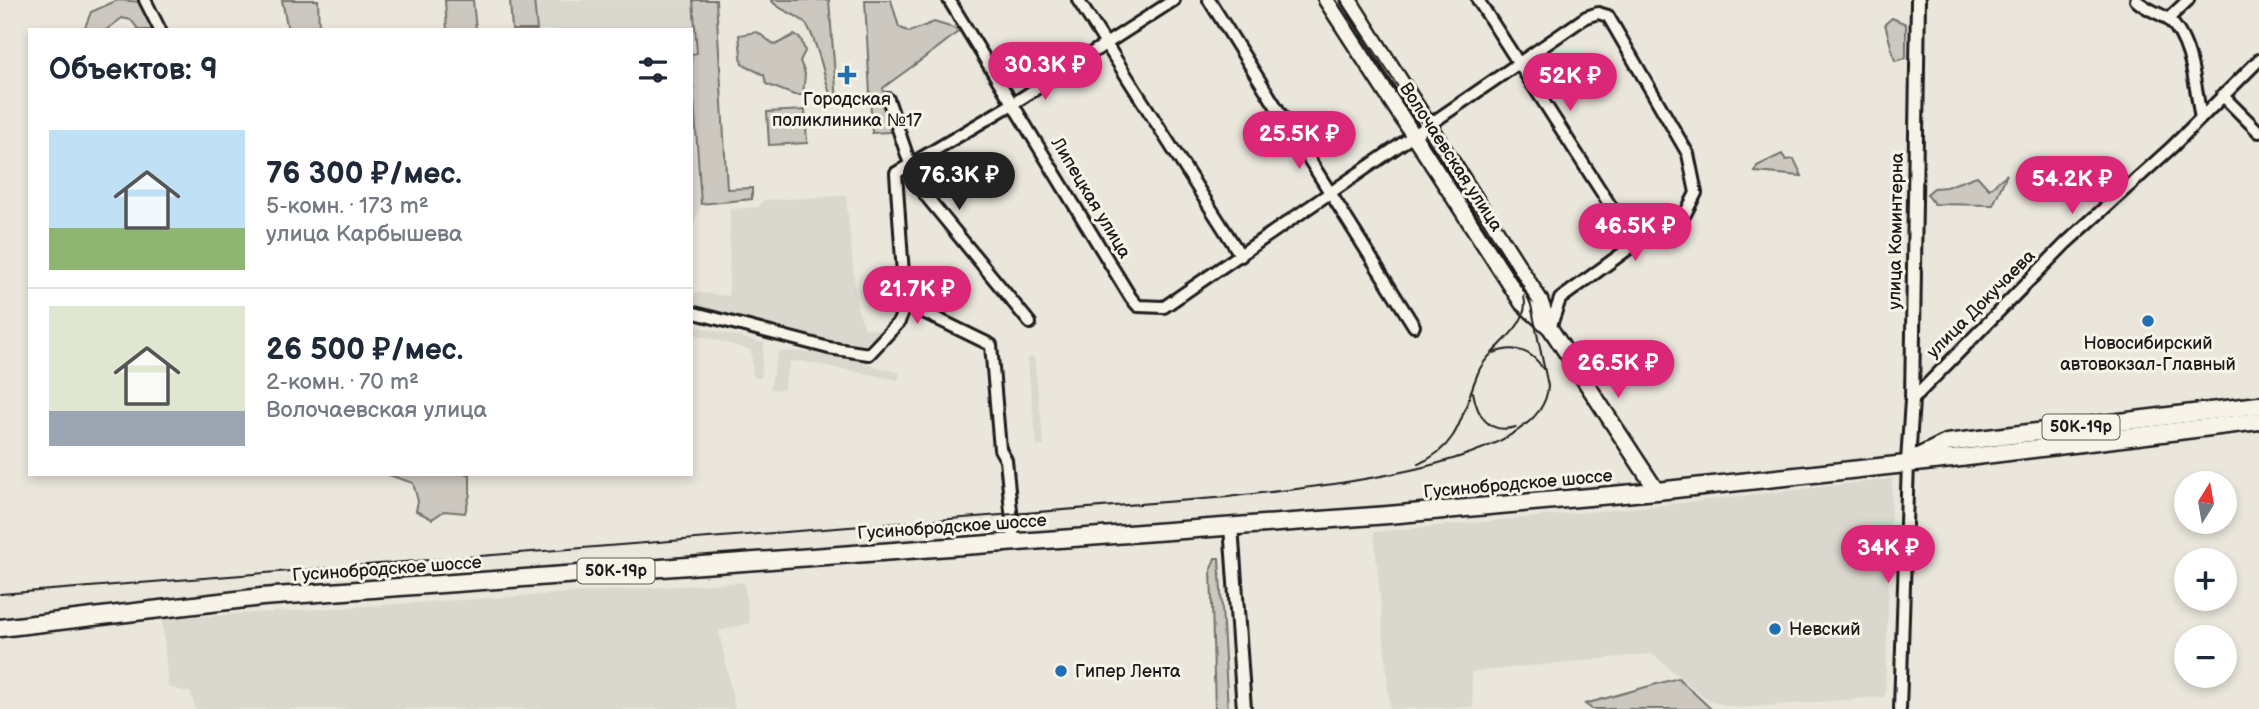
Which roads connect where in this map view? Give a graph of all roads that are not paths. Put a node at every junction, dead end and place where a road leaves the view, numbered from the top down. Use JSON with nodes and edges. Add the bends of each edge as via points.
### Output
{"nodes":[{"id":1,"x":145,"y":0,"type":"edge"},
{"id":2,"x":949,"y":0,"type":"edge"},
{"id":3,"x":1078,"y":0,"type":"edge"},
{"id":4,"x":1174,"y":0,"type":"edge"},
{"id":5,"x":1209,"y":0,"type":"edge"},
{"id":6,"x":1326,"y":0,"type":"edge"},
{"id":7,"x":1349,"y":0,"type":"edge"},
{"id":8,"x":1478,"y":0,"type":"edge"},
{"id":9,"x":1918,"y":0,"type":"edge"},
{"id":10,"x":2136,"y":0,"type":"edge"},
{"id":11,"x":2188,"y":0,"type":"edge"},
{"id":12,"x":2168,"y":19,"type":"junction"},
{"id":13,"x":159,"y":28,"type":"edge"},
{"id":14,"x":1106,"y":43,"type":"junction"},
{"id":15,"x":2259,"y":60,"type":"edge"},
{"id":16,"x":1518,"y":62,"type":"junction"},
{"id":17,"x":2222,"y":95,"type":"junction"},
{"id":18,"x":888,"y":99,"type":"dead end"},
{"id":19,"x":1014,"y":103,"type":"junction"},
{"id":20,"x":2201,"y":118,"type":"junction"},
{"id":21,"x":1430,"y":124,"type":"junction"},
{"id":22,"x":2259,"y":132,"type":"edge"},
{"id":23,"x":1414,"y":136,"type":"junction"},
{"id":24,"x":910,"y":164,"type":"junction"},
{"id":25,"x":1331,"y":192,"type":"junction"},
{"id":26,"x":1635,"y":244,"type":"junction"},
{"id":27,"x":1241,"y":256,"type":"junction"},
{"id":28,"x":905,"y":303,"type":"junction"},
{"id":29,"x":693,"y":313,"type":"edge"},
{"id":30,"x":1030,"y":323,"type":"dead end"},
{"id":31,"x":1414,"y":326,"type":"dead end"},
{"id":32,"x":1550,"y":328,"type":"junction"},
{"id":33,"x":1912,"y":400,"type":"junction"},
{"id":34,"x":2259,"y":405,"type":"edge"},
{"id":35,"x":2259,"y":421,"type":"edge"},
{"id":36,"x":1908,"y":462,"type":"junction"},
{"id":37,"x":1657,"y":491,"type":"junction"},
{"id":38,"x":1231,"y":526,"type":"junction"},
{"id":39,"x":1014,"y":541,"type":"junction"},
{"id":40,"x":0,"y":628,"type":"edge"},
{"id":41,"x":1244,"y":709,"type":"edge"},
{"id":42,"x":1900,"y":709,"type":"edge"}],
"edges":[{"from":1,"to":13,"type":"street"},
{"from":2,"to":19,"type":"street","name":"Липецкая улица"},
{"from":3,"to":14,"type":"street"},
{"from":4,"to":14,"type":"street"},
{"from":5,"to":25,"type":"street"},
{"from":6,"to":23,"type":"main road","name":"Волочаевская улица"},
{"from":7,"to":21,"type":"main road","name":"Волочаевская улица"},
{"from":8,"to":16,"type":"street"},
{"from":9,"to":33,"type":"street","name":"улица Коминтерна"},
{"from":10,"to":12,"type":"street","via":[[2149,12]]},
{"from":11,"to":12,"type":"street"},
{"from":12,"to":20,"type":"street","via":[[2187,55]]},
{"from":14,"to":19,"type":"street"},
{"from":14,"to":27,"type":"street"},
{"from":15,"to":17,"type":"street","name":"улица Докучаева"},
{"from":16,"to":21,"type":"street"},
{"from":16,"to":26,"type":"street"},
{"from":16,"to":26,"type":"street","via":[[1586,17],[1598,13],[1614,23],[1688,154],[1696,193],[1684,216]]},
{"from":17,"to":20,"type":"street","name":"улица Докучаева"},
{"from":17,"to":22,"type":"street"},
{"from":18,"to":24,"type":"street"},
{"from":19,"to":24,"type":"street"},
{"from":19,"to":27,"type":"street","name":"Липецкая улица","via":[[1138,306],[1164,307]]},
{"from":20,"to":33,"type":"street","name":"улица Докучаева","via":[[2066,243]]},
{"from":21,"to":23,"type":"street"},
{"from":21,"to":32,"type":"main road","name":"Волочаевская улица","via":[[1540,300]]},
{"from":23,"to":25,"type":"street"},
{"from":23,"to":32,"type":"main road","name":"Волочаевская улица","via":[[1522,303]]},
{"from":24,"to":28,"type":"street","via":[[896,173]]},
{"from":24,"to":30,"type":"street","via":[[926,196]]},
{"from":25,"to":27,"type":"street"},
{"from":25,"to":31,"type":"street"},
{"from":26,"to":32,"type":"street","via":[[1560,299]]},
{"from":28,"to":29,"type":"street","via":[[899,322],[869,354]]},
{"from":28,"to":39,"type":"street","via":[[991,345]]},
{"from":32,"to":37,"type":"main road","name":"Волочаевская улица"},
{"from":33,"to":36,"type":"street","name":"улица Коминтерна"},
{"from":34,"to":36,"type":"main road","name":"Гусинобродское шоссе","number":"50К-19р","via":[[1947,443]]},
{"from":35,"to":36,"type":"main road","name":"Гусинобродское шоссе","number":"50К-19р"},
{"from":36,"to":37,"type":"main road","name":"Гусинобродское шоссе","number":"50К-19р"},
{"from":36,"to":42,"type":"street"},
{"from":37,"to":38,"type":"main road","name":"Гусинобродское шоссе","number":"50К-19р"},
{"from":38,"to":39,"type":"main road","name":"Гусинобродское шоссе","number":"50К-19р"},
{"from":38,"to":41,"type":"street"},
{"from":39,"to":40,"type":"main road","name":"Гусинобродское шоссе","number":"50К-19р","via":[[262,597]]}]}
